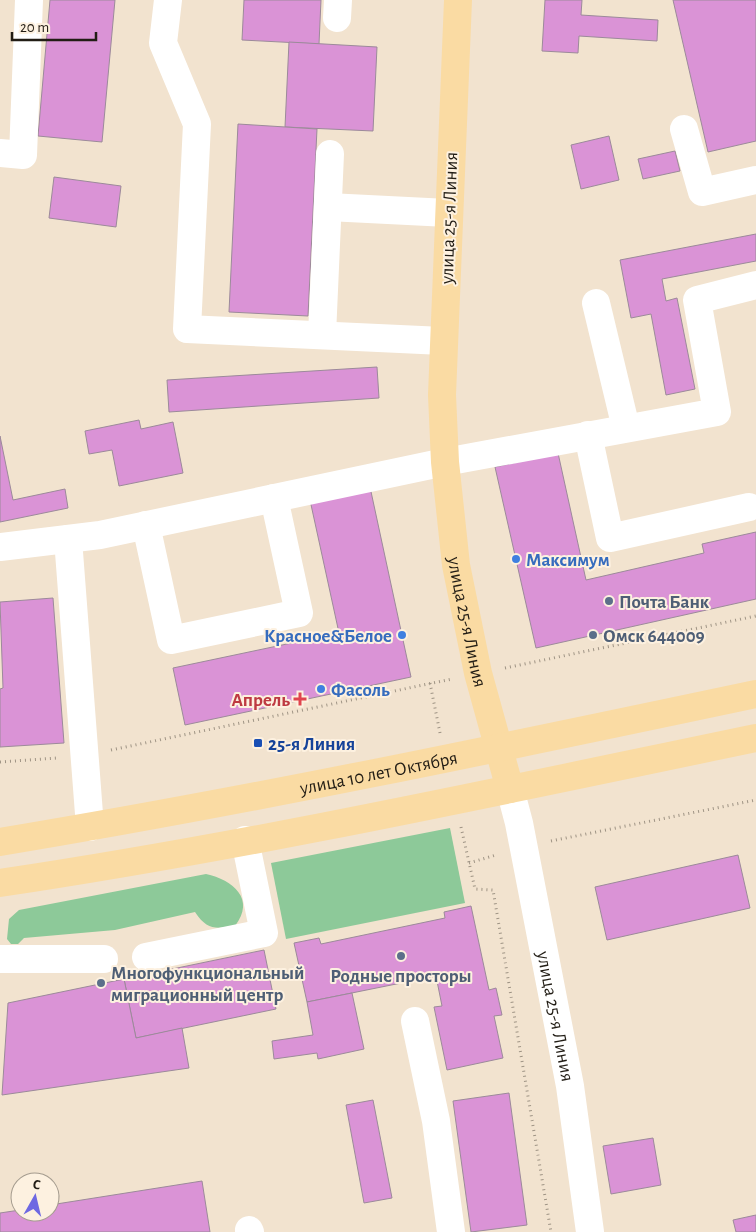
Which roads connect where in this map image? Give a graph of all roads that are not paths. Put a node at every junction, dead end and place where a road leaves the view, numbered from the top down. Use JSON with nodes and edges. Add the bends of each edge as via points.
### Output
{"nodes":[{"id":1,"x":29,"y":0,"type":"edge"},
{"id":2,"x":168,"y":0,"type":"edge"},
{"id":3,"x":458,"y":0,"type":"edge"},
{"id":4,"x":684,"y":129,"type":"dead end"},
{"id":5,"x":0,"y":153,"type":"edge"},
{"id":6,"x":330,"y":154,"type":"dead end"},
{"id":7,"x":756,"y":180,"type":"edge"},
{"id":8,"x":328,"y":207,"type":"junction"},
{"id":9,"x":448,"y":213,"type":"junction"},
{"id":10,"x":756,"y":285,"type":"edge"},
{"id":11,"x":596,"y":303,"type":"dead end"},
{"id":12,"x":322,"y":335,"type":"junction"},
{"id":13,"x":443,"y":341,"type":"junction"},
{"id":14,"x":626,"y":428,"type":"junction"},
{"id":15,"x":588,"y":435,"type":"junction"},
{"id":16,"x":445,"y":462,"type":"junction"},
{"id":17,"x":274,"y":498,"type":"junction"},
{"id":18,"x":749,"y":507,"type":"dead end"},
{"id":19,"x":146,"y":525,"type":"junction"},
{"id":20,"x":68,"y":539,"type":"junction"},
{"id":21,"x":0,"y":547,"type":"edge"},
{"id":22,"x":756,"y":694,"type":"edge"},
{"id":23,"x":756,"y":738,"type":"edge"},
{"id":24,"x":499,"y":749,"type":"junction"},
{"id":25,"x":510,"y":789,"type":"junction"},
{"id":26,"x":90,"y":827,"type":"junction"},
{"id":27,"x":245,"y":840,"type":"junction"},
{"id":28,"x":0,"y":842,"type":"edge"},
{"id":29,"x":0,"y":883,"type":"edge"},
{"id":30,"x":146,"y":957,"type":"dead end"},
{"id":31,"x":104,"y":958,"type":"dead end"},
{"id":32,"x":0,"y":959,"type":"edge"},
{"id":33,"x":415,"y":1021,"type":"dead end"},
{"id":34,"x":451,"y":1232,"type":"edge"},
{"id":35,"x":590,"y":1232,"type":"edge"}],
"edges":[{"from":1,"to":5,"type":"street","via":[[23,155]]},
{"from":2,"to":12,"type":"street","via":[[163,42],[197,124],[187,329]]},
{"from":3,"to":9,"type":"main road","name":"улица 25-я Линия"},
{"from":4,"to":7,"type":"street","via":[[702,192]]},
{"from":6,"to":8,"type":"street"},
{"from":8,"to":9,"type":"street"},
{"from":8,"to":12,"type":"street"},
{"from":9,"to":13,"type":"main road","name":"улица 25-я Линия"},
{"from":10,"to":14,"type":"street","via":[[697,300],[717,412]]},
{"from":11,"to":14,"type":"street"},
{"from":12,"to":13,"type":"street"},
{"from":13,"to":16,"type":"main road","name":"улица 25-я Линия"},
{"from":14,"to":15,"type":"street"},
{"from":15,"to":16,"type":"street"},
{"from":15,"to":18,"type":"street","via":[[610,538]]},
{"from":16,"to":17,"type":"street"},
{"from":16,"to":24,"type":"main road","name":"улица 25-я Линия","via":[[456,565],[478,674]]},
{"from":17,"to":19,"type":"street"},
{"from":17,"to":19,"type":"street","via":[[299,612],[171,640]]},
{"from":19,"to":20,"type":"street"},
{"from":20,"to":21,"type":"street"},
{"from":20,"to":26,"type":"street"},
{"from":22,"to":24,"type":"main road","name":"улица 10 лет Октября"},
{"from":23,"to":25,"type":"main road"},
{"from":24,"to":25,"type":"main road","name":"улица 25-я Линия"},
{"from":24,"to":26,"type":"main road","name":"улица 10 лет Октября"},
{"from":25,"to":27,"type":"main road"},
{"from":25,"to":35,"type":"street","name":"улица 25-я Линия","via":[[570,1086]]},
{"from":26,"to":28,"type":"main road","name":"улица 10 лет Октября"},
{"from":27,"to":29,"type":"main road"},
{"from":27,"to":30,"type":"street","via":[[264,933]]},
{"from":31,"to":32,"type":"street"},
{"from":33,"to":34,"type":"street","via":[[436,1121]]}]}
